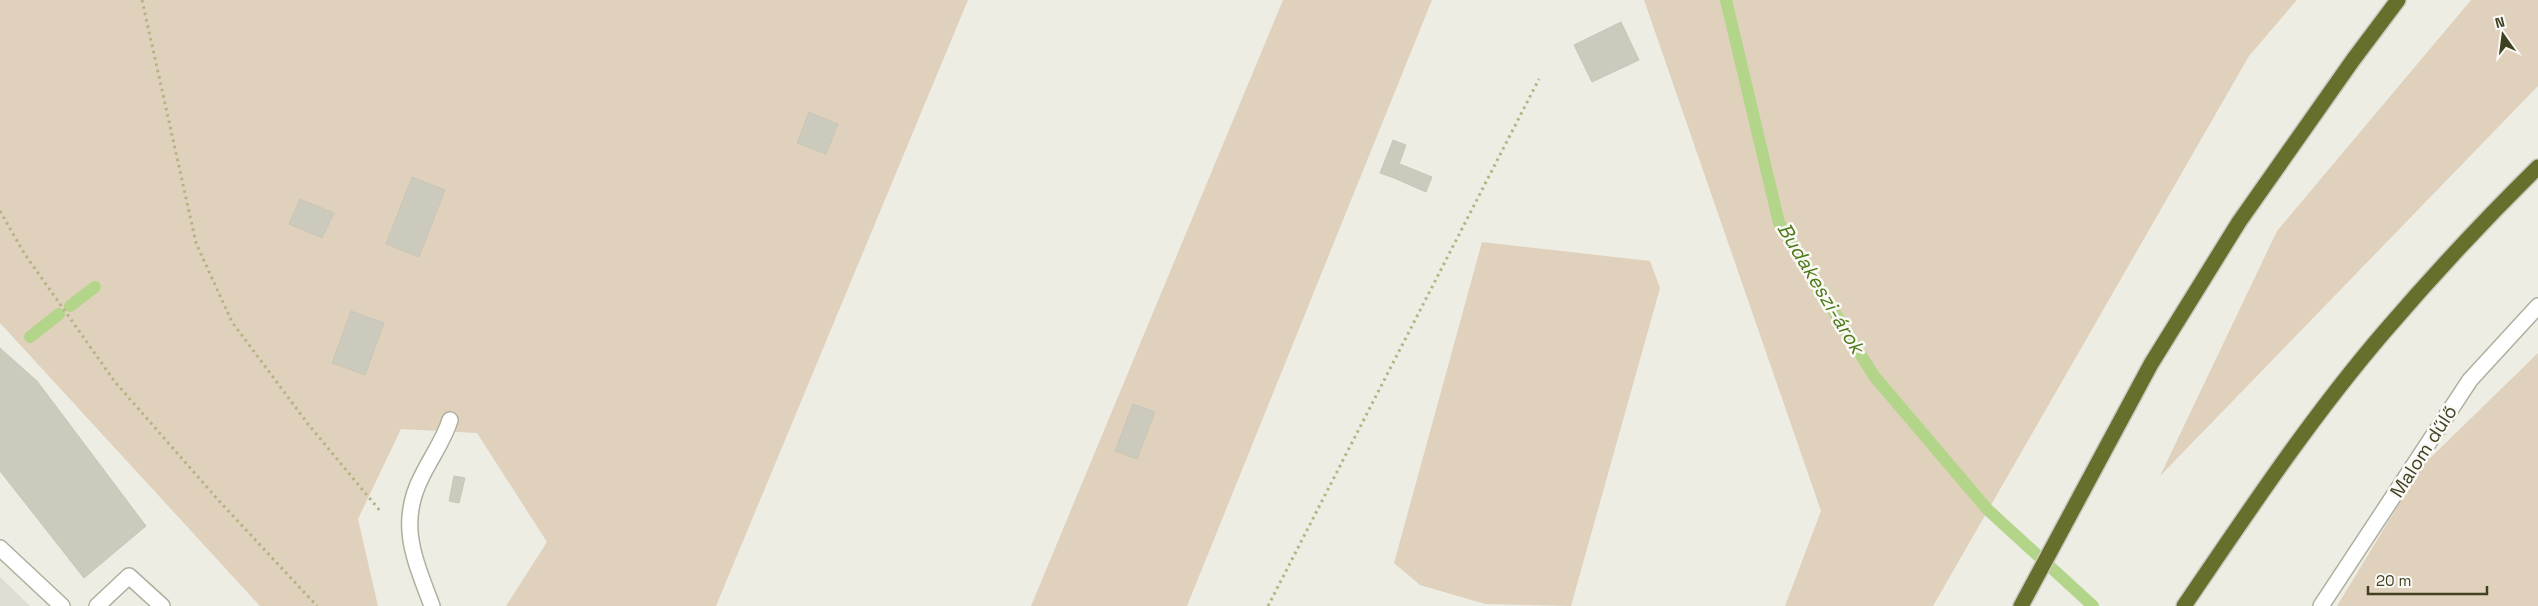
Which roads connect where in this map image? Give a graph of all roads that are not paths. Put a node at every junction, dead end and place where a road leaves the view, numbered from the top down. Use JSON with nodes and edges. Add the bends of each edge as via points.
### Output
{"nodes":[{"id":1,"x":2398,"y":0,"type":"edge"},
{"id":2,"x":2538,"y":167,"type":"edge"},
{"id":3,"x":2538,"y":306,"type":"edge"},
{"id":4,"x":449,"y":425,"type":"dead end"},
{"id":5,"x":0,"y":548,"type":"edge"},
{"id":6,"x":62,"y":606,"type":"edge"},
{"id":7,"x":96,"y":606,"type":"edge"},
{"id":8,"x":162,"y":606,"type":"edge"},
{"id":9,"x":432,"y":606,"type":"edge"},
{"id":10,"x":2021,"y":606,"type":"edge"},
{"id":11,"x":2184,"y":606,"type":"edge"},
{"id":12,"x":2321,"y":606,"type":"edge"}],
"edges":[{"from":1,"to":10,"type":"highway","via":[[2239,222],[2151,364]]},
{"from":2,"to":11,"type":"highway","via":[[2490,214],[2384,331],[2285,459]]},
{"from":3,"to":12,"type":"street","name":"Malom dűlő","via":[[2470,380]]},
{"from":4,"to":9,"type":"street","via":[[421,478],[408,528]]},
{"from":5,"to":6,"type":"street"},
{"from":7,"to":8,"type":"street","via":[[129,576]]}]}
